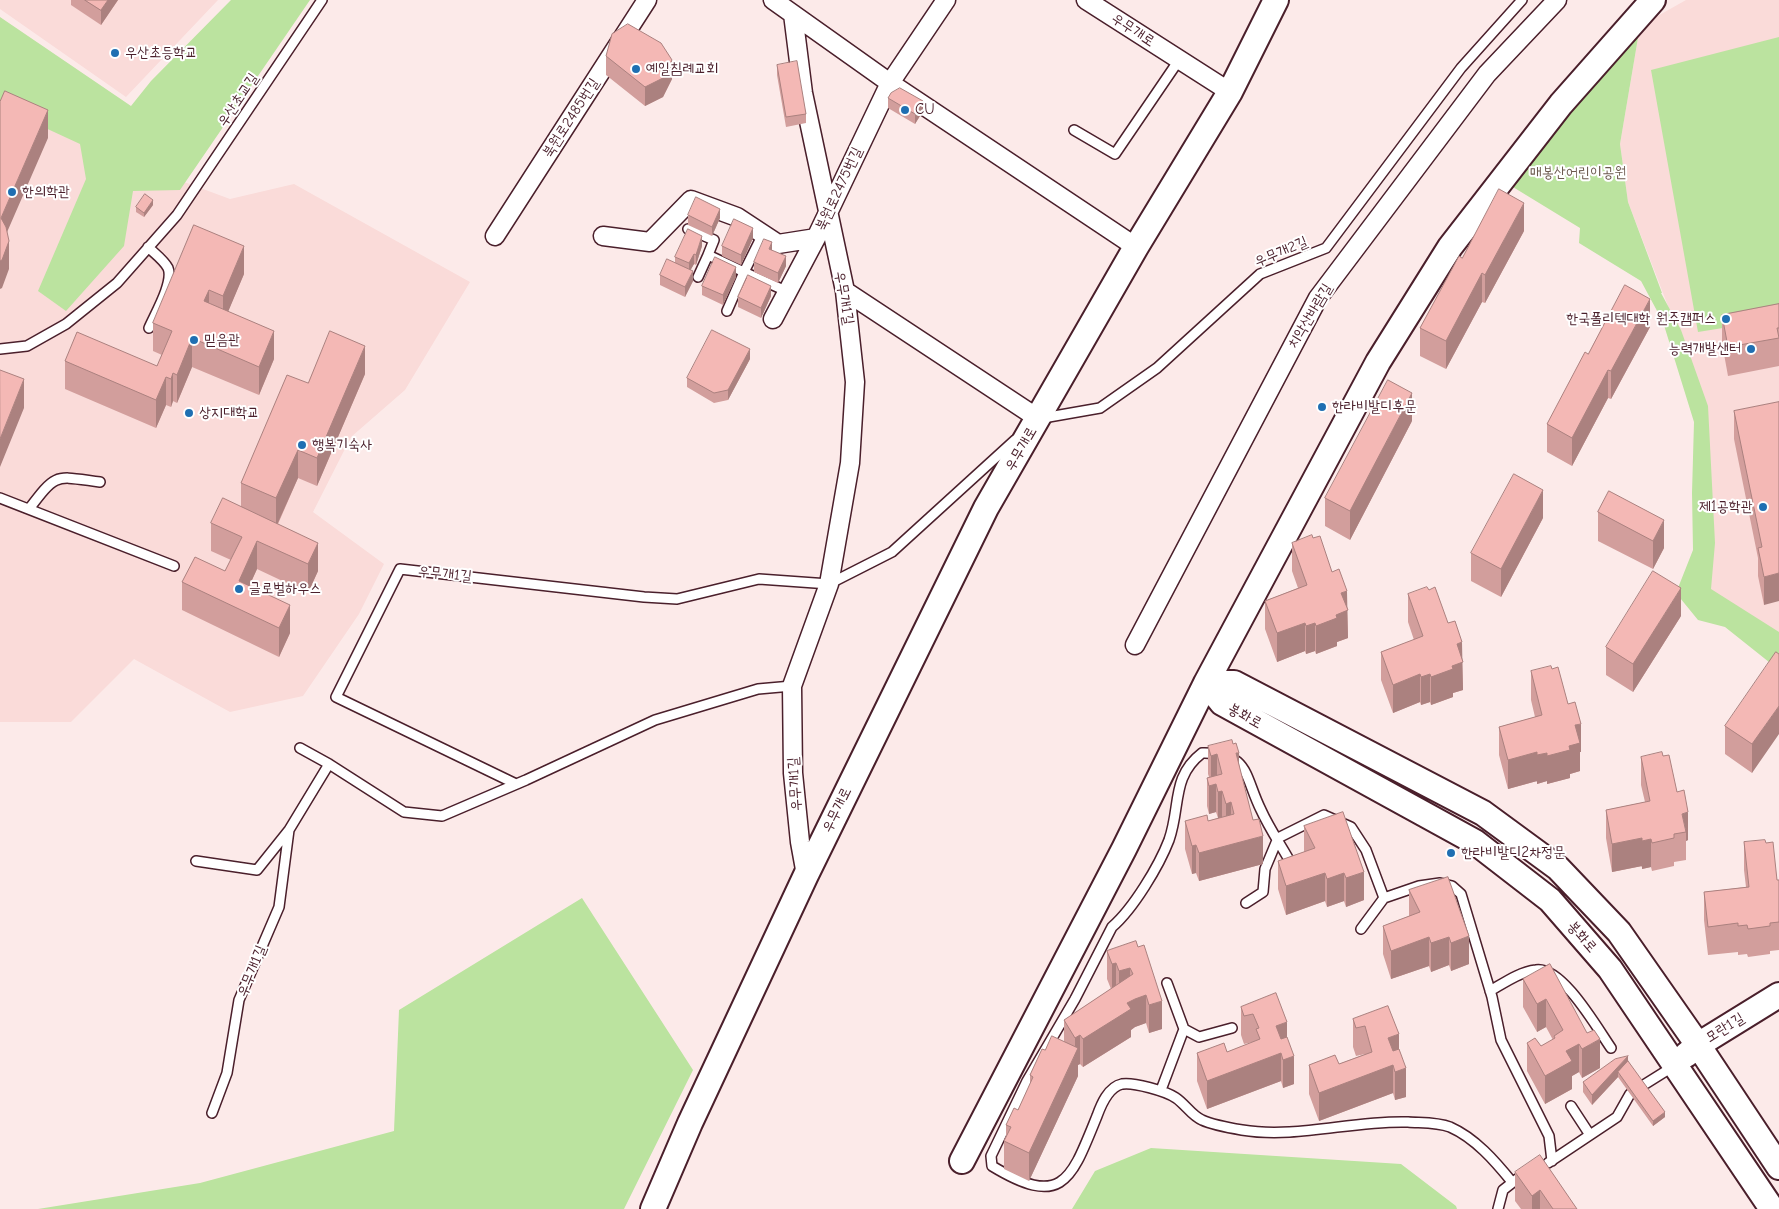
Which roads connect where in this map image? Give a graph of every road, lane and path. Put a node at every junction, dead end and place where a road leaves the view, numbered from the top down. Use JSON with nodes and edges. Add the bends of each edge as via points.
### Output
{"nodes":[{"id":1,"x":322,"y":0,"type":"edge"},
{"id":2,"x":647,"y":0,"type":"edge"},
{"id":3,"x":773,"y":0,"type":"edge"},
{"id":4,"x":946,"y":0,"type":"edge"},
{"id":5,"x":1086,"y":0,"type":"edge"},
{"id":6,"x":1276,"y":0,"type":"edge"},
{"id":7,"x":1522,"y":0,"type":"edge"},
{"id":8,"x":1557,"y":0,"type":"edge"},
{"id":9,"x":1653,"y":0,"type":"edge"},
{"id":10,"x":793,"y":14,"type":"junction"},
{"id":11,"x":1179,"y":60,"type":"junction"},
{"id":12,"x":890,"y":83,"type":"junction"},
{"id":13,"x":1230,"y":92,"type":"junction"},
{"id":14,"x":1074,"y":130,"type":"dead end"},
{"id":15,"x":827,"y":214,"type":"junction"},
{"id":16,"x":688,"y":228,"type":"edge"},
{"id":17,"x":495,"y":236,"type":"dead end"},
{"id":18,"x":603,"y":236,"type":"dead end"},
{"id":19,"x":816,"y":238,"type":"junction"},
{"id":20,"x":760,"y":240,"type":"dead end"},
{"id":21,"x":148,"y":247,"type":"junction"},
{"id":22,"x":1136,"y":247,"type":"junction"},
{"id":23,"x":708,"y":255,"type":"junction"},
{"id":24,"x":744,"y":272,"type":"junction"},
{"id":25,"x":698,"y":277,"type":"dead end"},
{"id":26,"x":786,"y":291,"type":"junction"},
{"id":27,"x":845,"y":291,"type":"junction"},
{"id":28,"x":727,"y":311,"type":"dead end"},
{"id":29,"x":773,"y":319,"type":"dead end"},
{"id":30,"x":149,"y":328,"type":"dead end"},
{"id":31,"x":0,"y":349,"type":"edge"},
{"id":32,"x":1039,"y":418,"type":"junction"},
{"id":33,"x":100,"y":482,"type":"dead end"},
{"id":34,"x":0,"y":498,"type":"edge"},
{"id":35,"x":29,"y":509,"type":"junction"},
{"id":36,"x":174,"y":566,"type":"dead end"},
{"id":37,"x":829,"y":584,"type":"junction"},
{"id":38,"x":1135,"y":645,"type":"dead end"},
{"id":39,"x":1206,"y":683,"type":"junction"},
{"id":40,"x":792,"y":686,"type":"junction"},
{"id":41,"x":300,"y":748,"type":"dead end"},
{"id":42,"x":329,"y":764,"type":"junction"},
{"id":43,"x":516,"y":784,"type":"junction"},
{"id":44,"x":289,"y":830,"type":"junction"},
{"id":45,"x":1278,"y":838,"type":"junction"},
{"id":46,"x":196,"y":862,"type":"dead end"},
{"id":47,"x":1296,"y":874,"type":"edge"},
{"id":48,"x":806,"y":875,"type":"junction"},
{"id":49,"x":1384,"y":898,"type":"junction"},
{"id":50,"x":1246,"y":903,"type":"dead end"},
{"id":51,"x":1361,"y":929,"type":"dead end"},
{"id":52,"x":1167,"y":982,"type":"dead end"},
{"id":53,"x":1490,"y":991,"type":"junction"},
{"id":54,"x":1779,"y":995,"type":"edge"},
{"id":55,"x":1232,"y":1028,"type":"dead end"},
{"id":56,"x":1184,"y":1029,"type":"junction"},
{"id":57,"x":1698,"y":1045,"type":"junction"},
{"id":58,"x":1611,"y":1048,"type":"dead end"},
{"id":59,"x":1674,"y":1066,"type":"junction"},
{"id":60,"x":1642,"y":1086,"type":"edge"},
{"id":61,"x":1161,"y":1090,"type":"junction"},
{"id":62,"x":1630,"y":1094,"type":"edge"},
{"id":63,"x":1571,"y":1106,"type":"dead end"},
{"id":64,"x":212,"y":1113,"type":"dead end"},
{"id":65,"x":1590,"y":1135,"type":"junction"},
{"id":66,"x":962,"y":1161,"type":"dead end"},
{"id":67,"x":1552,"y":1161,"type":"junction"},
{"id":68,"x":1543,"y":1166,"type":"edge"},
{"id":69,"x":1779,"y":1167,"type":"edge"},
{"id":70,"x":1527,"y":1174,"type":"edge"},
{"id":71,"x":1512,"y":1182,"type":"junction"},
{"id":72,"x":1062,"y":1193,"type":"dead end"},
{"id":73,"x":1028,"y":1194,"type":"dead end"},
{"id":74,"x":653,"y":1209,"type":"edge"},
{"id":75,"x":1498,"y":1209,"type":"edge"},
{"id":76,"x":1772,"y":1209,"type":"edge"}],
"edges":[{"from":1,"to":21,"type":"lane","name":"우산초교길","via":[[176,215]]},
{"from":2,"to":17,"type":"street","name":"북원로2485번길"},
{"from":3,"to":10,"type":"street"},
{"from":4,"to":12,"type":"street","name":"북원로2475번길"},
{"from":5,"to":11,"type":"street","name":"우무개로"},
{"from":6,"to":13,"type":"street","name":"우무개로"},
{"from":7,"to":32,"type":"lane","name":"우무개2길","via":[[1460,68],[1326,248],[1260,274],[1158,368],[1100,408]]},
{"from":8,"to":38,"type":"street","name":"치악산바람길","via":[[1487,74],[1318,298]]},
{"from":9,"to":39,"type":"street","via":[[1561,104],[1450,248],[1378,362]]},
{"from":10,"to":12,"type":"street"},
{"from":10,"to":15,"type":"street","name":"우무개1길","via":[[803,93]]},
{"from":11,"to":13,"type":"street","name":"우무개로"},
{"from":11,"to":14,"type":"lane","via":[[1115,154]]},
{"from":12,"to":15,"type":"street","name":"북원로2475번길"},
{"from":12,"to":22,"type":"street"},
{"from":13,"to":22,"type":"street","name":"우무개로"},
{"from":15,"to":19,"type":"street","name":"북원로2475번길"},
{"from":15,"to":27,"type":"street","name":"우무개1길"},
{"from":16,"to":23,"type":"lane","via":[[714,240]]},
{"from":18,"to":19,"type":"street","name":"북원로2475번길","via":[[650,242],[691,200],[737,217],[778,244]]},
{"from":19,"to":26,"type":"street"},
{"from":20,"to":24,"type":"lane"},
{"from":21,"to":30,"type":"lane","via":[[167,267],[170,275]]},
{"from":21,"to":31,"type":"lane","name":"우산초교길","via":[[117,283],[66,324],[27,346]]},
{"from":22,"to":32,"type":"street","name":"우무개로"},
{"from":23,"to":24,"type":"lane"},
{"from":23,"to":25,"type":"lane"},
{"from":24,"to":26,"type":"lane"},
{"from":24,"to":28,"type":"lane"},
{"from":26,"to":29,"type":"street"},
{"from":27,"to":32,"type":"street","name":"우무개로"},
{"from":27,"to":37,"type":"street","name":"우무개1길","via":[[855,382],[850,463]]},
{"from":32,"to":37,"type":"lane","via":[[892,552]]},
{"from":32,"to":48,"type":"street","name":"우무개로","via":[[986,508]]},
{"from":33,"to":35,"type":"lane","via":[[61,477],[48,484]]},
{"from":34,"to":35,"type":"lane"},
{"from":35,"to":36,"type":"lane"},
{"from":37,"to":40,"type":"street"},
{"from":37,"to":43,"type":"lane","name":"우무개1길","via":[[759,579],[677,599],[644,598],[400,569],[336,697]]},
{"from":39,"to":57,"type":"street","name":"봉화로","via":[[1234,683],[1483,813],[1558,868],[1619,932]]},
{"from":39,"to":59,"type":"street","name":"봉화로","via":[[1222,704],[1475,842],[1550,900],[1610,969]]},
{"from":39,"to":66,"type":"street"},
{"from":40,"to":43,"type":"lane","via":[[758,688],[655,720]]},
{"from":40,"to":48,"type":"street","name":"우무개1길","via":[[793,773]]},
{"from":41,"to":42,"type":"lane"},
{"from":42,"to":43,"type":"lane","via":[[404,812],[442,816]]},
{"from":42,"to":44,"type":"lane","name":"우무개1길"},
{"from":44,"to":46,"type":"lane","name":"우무개1길","via":[[257,870]]},
{"from":44,"to":64,"type":"lane","name":"우무개1길","via":[[278,907],[239,1000],[227,1073]]},
{"from":45,"to":47,"type":"lane"},
{"from":45,"to":49,"type":"lane","via":[[1324,815],[1351,827],[1366,850]]},
{"from":45,"to":50,"type":"lane","via":[[1265,869],[1263,892]]},
{"from":45,"to":73,"type":"lane","via":[[1237,761],[1228,755],[1202,753],[1189,763],[1180,780],[1168,841],[1141,893],[1112,927],[1027,1081],[991,1156],[992,1166]]},
{"from":48,"to":74,"type":"street","name":"우무개로"},
{"from":49,"to":51,"type":"lane"},
{"from":49,"to":53,"type":"lane","via":[[1419,886],[1440,883],[1452,886],[1462,894]]},
{"from":52,"to":56,"type":"lane"},
{"from":53,"to":58,"type":"lane","via":[[1521,974],[1537,969],[1548,972],[1562,980]]},
{"from":53,"to":67,"type":"lane","via":[[1502,1040],[1549,1136]]},
{"from":54,"to":57,"type":"street","name":"모란1길"},
{"from":55,"to":56,"type":"lane","via":[[1199,1037]]},
{"from":56,"to":61,"type":"lane"},
{"from":57,"to":59,"type":"street","name":"모란1길"},
{"from":57,"to":69,"type":"street","name":"봉화로"},
{"from":59,"to":60,"type":"lane"},
{"from":59,"to":76,"type":"street","name":"봉화로"},
{"from":61,"to":71,"type":"lane","via":[[1176,1098],[1201,1120],[1242,1130],[1281,1134],[1386,1121],[1450,1127],[1495,1160]]},
{"from":61,"to":72,"type":"lane","via":[[1122,1084],[1111,1090],[1101,1106],[1073,1176]]},
{"from":62,"to":65,"type":"lane","via":[[1617,1117]]},
{"from":63,"to":65,"type":"lane"},
{"from":65,"to":67,"type":"lane"},
{"from":67,"to":68,"type":"lane"},
{"from":70,"to":71,"type":"lane"},
{"from":71,"to":75,"type":"lane","via":[[1503,1190]]}]}
